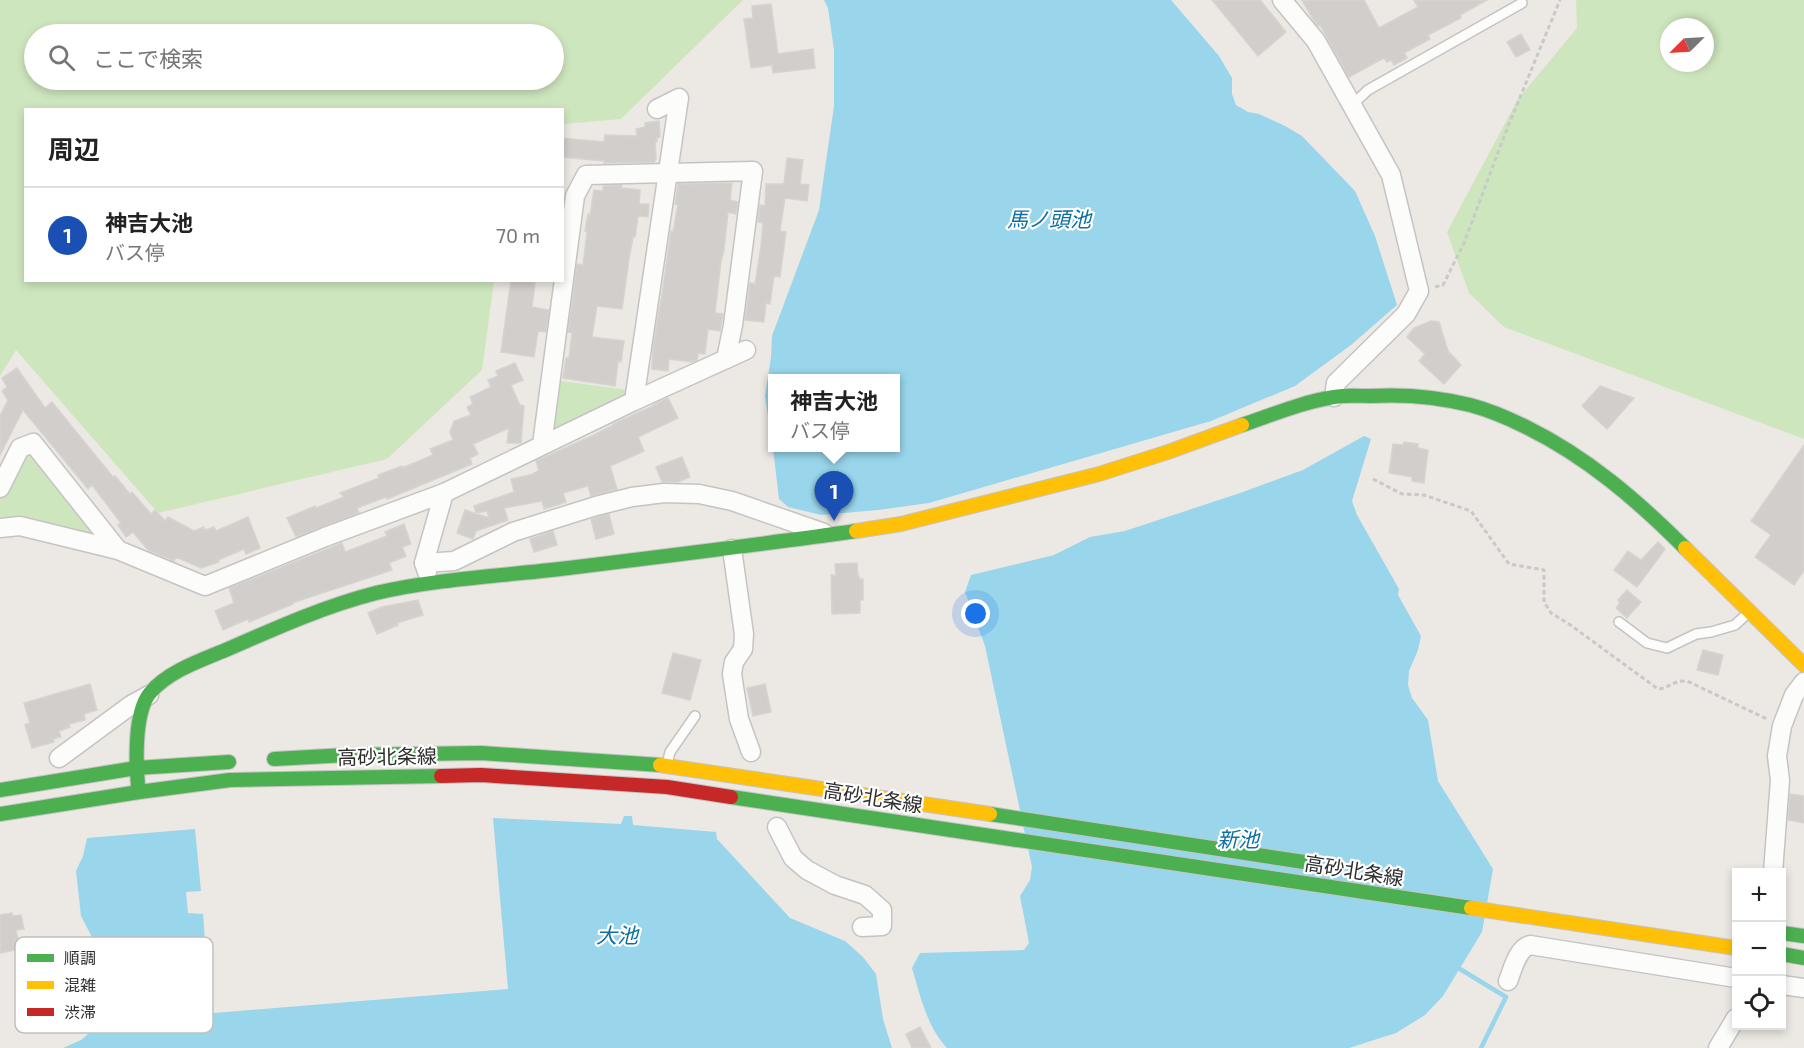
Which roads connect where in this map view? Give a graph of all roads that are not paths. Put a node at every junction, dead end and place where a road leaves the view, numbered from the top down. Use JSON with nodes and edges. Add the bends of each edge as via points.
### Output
{"nodes":[{"id":1,"x":1282,"y":0,"type":"edge"},
{"id":2,"x":1522,"y":3,"type":"dead end"},
{"id":3,"x":1352,"y":105,"type":"junction"},
{"id":4,"x":657,"y":109,"type":"dead end"},
{"id":5,"x":668,"y":172,"type":"junction"},
{"id":6,"x":564,"y":279,"type":"edge"},
{"id":7,"x":564,"y":282,"type":"edge"},
{"id":8,"x":746,"y":350,"type":"dead end"},
{"id":9,"x":726,"y":359,"type":"junction"},
{"id":10,"x":1334,"y":397,"type":"junction"},
{"id":11,"x":634,"y":401,"type":"junction"},
{"id":12,"x":542,"y":445,"type":"junction"},
{"id":13,"x":0,"y":488,"type":"edge"},
{"id":14,"x":444,"y":493,"type":"junction"},
{"id":15,"x":0,"y":528,"type":"edge"},
{"id":16,"x":832,"y":536,"type":"junction"},
{"id":17,"x":732,"y":549,"type":"junction"},
{"id":18,"x":118,"y":550,"type":"junction"},
{"id":19,"x":424,"y":563,"type":"junction"},
{"id":20,"x":431,"y":584,"type":"junction"},
{"id":21,"x":1750,"y":612,"type":"junction"},
{"id":22,"x":1619,"y":622,"type":"dead end"},
{"id":23,"x":1804,"y":665,"type":"edge"},
{"id":24,"x":1804,"y":682,"type":"edge"},
{"id":25,"x":148,"y":694,"type":"junction"},
{"id":26,"x":695,"y":716,"type":"dead end"},
{"id":27,"x":751,"y":752,"type":"dead end"},
{"id":28,"x":59,"y":758,"type":"dead end"},
{"id":29,"x":264,"y":760,"type":"dead end"},
{"id":30,"x":241,"y":761,"type":"dead end"},
{"id":31,"x":667,"y":765,"type":"junction"},
{"id":32,"x":136,"y":768,"type":"junction"},
{"id":33,"x":0,"y":790,"type":"edge"},
{"id":34,"x":139,"y":792,"type":"junction"},
{"id":35,"x":0,"y":814,"type":"edge"},
{"id":36,"x":777,"y":827,"type":"dead end"},
{"id":37,"x":1312,"y":863,"type":"dead end"},
{"id":38,"x":1773,"y":868,"type":"edge"},
{"id":39,"x":862,"y":927,"type":"dead end"},
{"id":40,"x":1786,"y":934,"type":"edge"},
{"id":41,"x":1804,"y":936,"type":"edge"},
{"id":42,"x":1732,"y":947,"type":"edge"},
{"id":43,"x":1786,"y":955,"type":"edge"},
{"id":44,"x":1804,"y":958,"type":"edge"},
{"id":45,"x":1732,"y":977,"type":"edge"},
{"id":46,"x":1508,"y":981,"type":"dead end"},
{"id":47,"x":1786,"y":986,"type":"edge"},
{"id":48,"x":1804,"y":988,"type":"edge"},
{"id":49,"x":1732,"y":1026,"type":"edge"},
{"id":50,"x":1718,"y":1048,"type":"edge"}],
"edges":[{"from":1,"to":3,"type":"street","via":[[1316,40]]},
{"from":2,"to":3,"type":"lane","via":[[1368,90]]},
{"from":3,"to":10,"type":"street","via":[[1391,175],[1419,291],[1406,314],[1336,383]]},
{"from":4,"to":5,"type":"street","via":[[679,99]]},
{"from":5,"to":6,"type":"street","via":[[586,175],[575,196]]},
{"from":5,"to":9,"type":"street","via":[[753,171]]},
{"from":5,"to":11,"type":"street"},
{"from":7,"to":12,"type":"street"},
{"from":8,"to":9,"type":"street"},
{"from":9,"to":11,"type":"street"},
{"from":10,"to":16,"type":"main road","via":[[1293,407],[1099,474],[901,524]]},
{"from":10,"to":21,"type":"main road","via":[[1387,394],[1471,405],[1542,435],[1630,496]]},
{"from":11,"to":12,"type":"street"},
{"from":12,"to":14,"type":"street"},
{"from":13,"to":18,"type":"street","via":[[20,448],[33,442]]},
{"from":14,"to":18,"type":"street","via":[[205,586]]},
{"from":14,"to":19,"type":"street"},
{"from":15,"to":18,"type":"street","via":[[20,526]]},
{"from":16,"to":17,"type":"main road"},
{"from":16,"to":19,"type":"street","via":[[732,501],[699,494],[664,493],[596,506],[513,532],[454,561]]},
{"from":17,"to":20,"type":"main road"},
{"from":17,"to":27,"type":"street","via":[[744,634],[743,649],[734,662],[732,674],[739,719]]},
{"from":19,"to":20,"type":"street"},
{"from":20,"to":25,"type":"main road","via":[[375,593],[294,621],[200,661]]},
{"from":21,"to":22,"type":"lane","via":[[1735,625],[1696,634],[1667,648],[1647,643]]},
{"from":21,"to":23,"type":"main road"},
{"from":24,"to":38,"type":"street","via":[[1794,695],[1782,726],[1777,756],[1780,780]]},
{"from":25,"to":28,"type":"street"},
{"from":25,"to":32,"type":"main road","via":[[140,722]]},
{"from":26,"to":31,"type":"lane","via":[[670,752]]},
{"from":29,"to":31,"type":"main road","name":"高砂北条線","via":[[482,753]]},
{"from":30,"to":32,"type":"main road"},
{"from":31,"to":37,"type":"main road","name":"高砂北条線"},
{"from":32,"to":33,"type":"main road"},
{"from":32,"to":34,"type":"main road"},
{"from":34,"to":35,"type":"main road","name":"高砂北条線"},
{"from":34,"to":42,"type":"main road","name":"高砂北条線","via":[[230,780],[315,777],[492,776],[667,787]]},
{"from":36,"to":39,"type":"street","via":[[793,858],[807,870],[865,895],[882,910],[882,926]]},
{"from":40,"to":41,"type":"main road"},
{"from":43,"to":44,"type":"main road"},
{"from":45,"to":46,"type":"street","via":[[1530,945],[1520,952]]},
{"from":47,"to":48,"type":"street"},
{"from":49,"to":50,"type":"street"}]}
